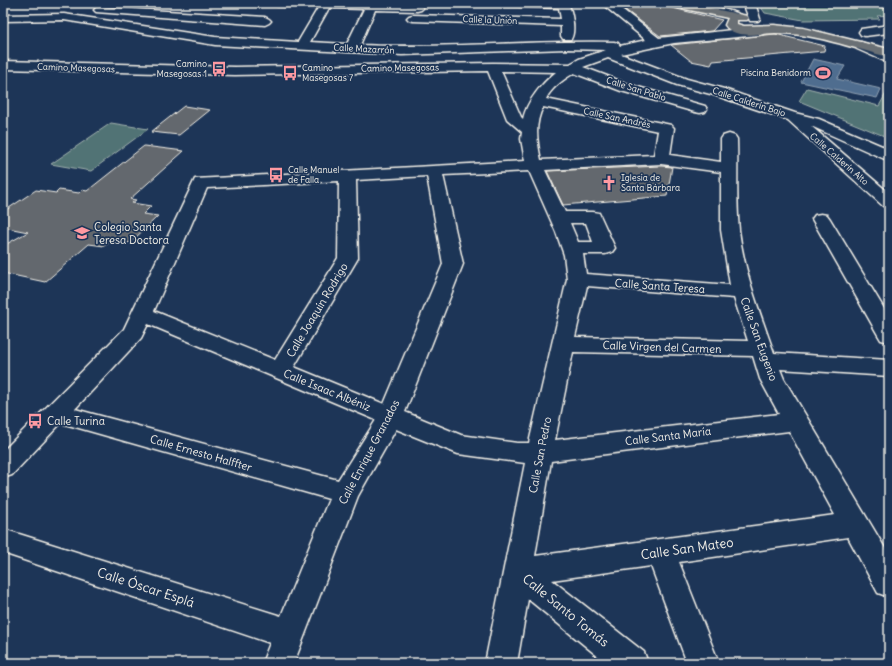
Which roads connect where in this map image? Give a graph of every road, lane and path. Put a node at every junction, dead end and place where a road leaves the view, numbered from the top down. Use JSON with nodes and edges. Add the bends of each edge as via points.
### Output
{"nodes":[{"id":1,"x":278,"y":3,"type":"edge"},
{"id":2,"x":501,"y":3,"type":"edge"},
{"id":3,"x":504,"y":3,"type":"edge"},
{"id":4,"x":607,"y":3,"type":"edge"},
{"id":5,"x":671,"y":3,"type":"edge"},
{"id":6,"x":690,"y":3,"type":"edge"},
{"id":7,"x":749,"y":3,"type":"edge"},
{"id":8,"x":326,"y":4,"type":"edge"},
{"id":9,"x":372,"y":5,"type":"edge"},
{"id":10,"x":416,"y":9,"type":"edge"},
{"id":11,"x":3,"y":18,"type":"edge"},
{"id":12,"x":78,"y":19,"type":"junction"},
{"id":13,"x":503,"y":20,"type":"junction"},
{"id":14,"x":265,"y":21,"type":"junction"},
{"id":15,"x":567,"y":23,"type":"junction"},
{"id":16,"x":749,"y":23,"type":"junction"},
{"id":17,"x":845,"y":36,"type":"junction"},
{"id":18,"x":713,"y":37,"type":"junction"},
{"id":19,"x":438,"y":38,"type":"dead end"},
{"id":20,"x":501,"y":39,"type":"junction"},
{"id":21,"x":250,"y":43,"type":"junction"},
{"id":22,"x":657,"y":43,"type":"junction"},
{"id":23,"x":888,"y":44,"type":"edge"},
{"id":24,"x":566,"y":45,"type":"junction"},
{"id":25,"x":302,"y":46,"type":"junction"},
{"id":26,"x":861,"y":46,"type":"joint"},
{"id":27,"x":631,"y":47,"type":"junction"},
{"id":28,"x":352,"y":48,"type":"junction"},
{"id":29,"x":402,"y":51,"type":"junction"},
{"id":30,"x":608,"y":53,"type":"junction"},
{"id":31,"x":594,"y":58,"type":"junction"},
{"id":32,"x":3,"y":65,"type":"edge"},
{"id":33,"x":493,"y":67,"type":"junction"},
{"id":34,"x":533,"y":67,"type":"junction"},
{"id":35,"x":573,"y":68,"type":"junction"},
{"id":36,"x":235,"y":71,"type":"junction"},
{"id":37,"x":552,"y":83,"type":"junction"},
{"id":38,"x":537,"y":101,"type":"junction"},
{"id":39,"x":700,"y":109,"type":"dead end"},
{"id":40,"x":790,"y":116,"type":"junction"},
{"id":41,"x":529,"y":130,"type":"junction"},
{"id":42,"x":729,"y":139,"type":"dead end"},
{"id":43,"x":889,"y":156,"type":"edge"},
{"id":44,"x":661,"y":159,"type":"junction"},
{"id":45,"x":534,"y":165,"type":"junction"},
{"id":46,"x":730,"y":168,"type":"junction"},
{"id":47,"x":434,"y":170,"type":"junction"},
{"id":48,"x":347,"y":175,"type":"junction"},
{"id":49,"x":889,"y":202,"type":"edge"},
{"id":50,"x":558,"y":218,"type":"junction"},
{"id":51,"x":821,"y":219,"type":"dead end"},
{"id":52,"x":572,"y":248,"type":"junction"},
{"id":53,"x":577,"y":279,"type":"junction"},
{"id":54,"x":742,"y":292,"type":"junction"},
{"id":55,"x":142,"y":314,"type":"junction"},
{"id":56,"x":889,"y":334,"type":"edge"},
{"id":57,"x":563,"y":344,"type":"junction"},
{"id":58,"x":763,"y":354,"type":"junction"},
{"id":59,"x":889,"y":368,"type":"edge"},
{"id":60,"x":280,"y":371,"type":"junction"},
{"id":61,"x":56,"y":413,"type":"junction"},
{"id":62,"x":391,"y":416,"type":"junction"},
{"id":63,"x":796,"y":422,"type":"junction"},
{"id":64,"x":540,"y":453,"type":"junction"},
{"id":65,"x":3,"y":468,"type":"edge"},
{"id":66,"x":345,"y":493,"type":"junction"},
{"id":67,"x":855,"y":524,"type":"junction"},
{"id":68,"x":3,"y":541,"type":"edge"},
{"id":69,"x":660,"y":551,"type":"junction"},
{"id":70,"x":518,"y":572,"type":"junction"},
{"id":71,"x":889,"y":583,"type":"edge"},
{"id":72,"x":290,"y":634,"type":"junction"},
{"id":73,"x":278,"y":663,"type":"edge"},
{"id":74,"x":501,"y":663,"type":"edge"},
{"id":75,"x":632,"y":663,"type":"edge"},
{"id":76,"x":703,"y":663,"type":"edge"}],
"edges":[{"from":1,"to":8,"type":"street","name":"Calle la Unión"},
{"from":1,"to":14,"type":"street"},
{"from":2,"to":3,"type":"street"},
{"from":3,"to":13,"type":"street"},
{"from":3,"to":15,"type":"street","via":[[564,5]]},
{"from":4,"to":22,"type":"street"},
{"from":5,"to":16,"type":"main road"},
{"from":6,"to":16,"type":"street"},
{"from":7,"to":16,"type":"street"},
{"from":8,"to":9,"type":"street","name":"Calle la Unión"},
{"from":8,"to":25,"type":"street"},
{"from":9,"to":10,"type":"street","name":"Calle la Unión"},
{"from":9,"to":28,"type":"street"},
{"from":10,"to":13,"type":"street","name":"Calle la Unión"},
{"from":10,"to":29,"type":"street"},
{"from":11,"to":12,"type":"street","name":"Calle Mazarrón"},
{"from":12,"to":14,"type":"street","via":[[93,10]]},
{"from":12,"to":21,"type":"street","name":"Calle Mazarrón","via":[[206,40]]},
{"from":13,"to":15,"type":"street","name":"Calle la Unión"},
{"from":13,"to":20,"type":"street"},
{"from":14,"to":21,"type":"street"},
{"from":15,"to":24,"type":"street"},
{"from":16,"to":17,"type":"main road"},
{"from":16,"to":18,"type":"street"},
{"from":16,"to":18,"type":"street"},
{"from":17,"to":23,"type":"main road","via":[[864,32],[877,35]]},
{"from":17,"to":26,"type":"main road"},
{"from":18,"to":22,"type":"street"},
{"from":19,"to":20,"type":"street"},
{"from":20,"to":24,"type":"street"},
{"from":21,"to":25,"type":"street","name":"Calle Mazarrón"},
{"from":21,"to":36,"type":"street"},
{"from":22,"to":27,"type":"street"},
{"from":23,"to":26,"type":"street","via":[[878,53]]},
{"from":24,"to":27,"type":"street"},
{"from":24,"to":29,"type":"street","name":"Calle Mazarrón"},
{"from":24,"to":31,"type":"street"},
{"from":25,"to":28,"type":"street","name":"Calle Mazarrón"},
{"from":27,"to":30,"type":"street","name":"Calle San Pedro"},
{"from":28,"to":29,"type":"street","name":"Calle Mazarrón"},
{"from":30,"to":31,"type":"street","name":"Calle San Pedro"},
{"from":30,"to":40,"type":"street","name":"Calle Calderín Bajo","via":[[682,82]]},
{"from":31,"to":35,"type":"street","name":"Calle San Pedro"},
{"from":32,"to":36,"type":"street","name":"Camino Masegosas"},
{"from":33,"to":34,"type":"street","name":"Camino Masegosas"},
{"from":33,"to":36,"type":"street","name":"Camino Masegosas"},
{"from":33,"to":41,"type":"street","via":[[514,119]]},
{"from":34,"to":35,"type":"street","name":"Camino Masegosas"},
{"from":34,"to":37,"type":"street","name":"Camino Masegosas","via":[[552,74]]},
{"from":35,"to":37,"type":"street","name":"Calle San Pedro"},
{"from":35,"to":39,"type":"street","name":"Calle San Pablo","via":[[626,88]]},
{"from":37,"to":38,"type":"street","name":"Calle San Pedro"},
{"from":38,"to":41,"type":"street","name":"Calle San Pedro","via":[[530,116]]},
{"from":38,"to":44,"type":"street","name":"Calle San Andrés","via":[[666,128]]},
{"from":40,"to":43,"type":"street","name":"Calle Calderín Bajo","via":[[814,122]]},
{"from":40,"to":49,"type":"street","name":"Calle Calderín Alto"},
{"from":41,"to":45,"type":"street","name":"Calle San Pedro","via":[[528,139]]},
{"from":42,"to":46,"type":"street","name":"Calle San Eugenio"},
{"from":44,"to":45,"type":"street"},
{"from":44,"to":46,"type":"street"},
{"from":45,"to":47,"type":"street"},
{"from":45,"to":50,"type":"street","name":"Calle San Pedro"},
{"from":46,"to":54,"type":"street","name":"Calle San Eugenio","via":[[730,230]]},
{"from":47,"to":48,"type":"street"},
{"from":47,"to":62,"type":"street","name":"Calle Enrique Granados","via":[[453,264]]},
{"from":48,"to":55,"type":"street","via":[[201,183]]},
{"from":48,"to":60,"type":"street","name":"Calle Joaquín Rodrigo","via":[[348,258]]},
{"from":50,"to":52,"type":"street","name":"Calle San Pedro"},
{"from":50,"to":52,"type":"street","via":[[593,217],[605,248]]},
{"from":51,"to":56,"type":"street"},
{"from":52,"to":53,"type":"street","name":"Calle San Pedro"},
{"from":53,"to":54,"type":"street","name":"Calle Santa Teresa"},
{"from":53,"to":57,"type":"street","name":"Calle San Pedro"},
{"from":54,"to":58,"type":"street","name":"Calle San Eugenio"},
{"from":55,"to":60,"type":"street","name":"Calle Isaac Albéniz"},
{"from":55,"to":61,"type":"street","via":[[133,333]]},
{"from":57,"to":58,"type":"street","name":"Calle Virgen del Carmen"},
{"from":57,"to":64,"type":"street","name":"Calle San Pedro"},
{"from":58,"to":59,"type":"street","name":"Calle Virgen del Carmen"},
{"from":58,"to":63,"type":"street","name":"Calle San Eugenio","via":[[772,379]]},
{"from":60,"to":62,"type":"street","name":"Calle Isaac Albéniz"},
{"from":61,"to":65,"type":"street"},
{"from":61,"to":66,"type":"street","name":"Calle Ernesto Halffter"},
{"from":62,"to":64,"type":"street","name":"Calle Isaac Albéniz","via":[[458,444],[517,453]]},
{"from":62,"to":66,"type":"street","name":"Calle Enrique Granados"},
{"from":63,"to":64,"type":"street","name":"Calle Santa María"},
{"from":63,"to":67,"type":"street","name":"Calle San Eugenio"},
{"from":64,"to":70,"type":"street","name":"Calle San Pedro"},
{"from":66,"to":72,"type":"street","name":"Calle Enrique Granados"},
{"from":67,"to":69,"type":"street","name":"Calle San Mateo"},
{"from":67,"to":71,"type":"street","name":"Calle San Eugenio"},
{"from":68,"to":72,"type":"street","name":"Calle Óscar Esplá"},
{"from":69,"to":70,"type":"street","name":"Calle San Mateo"},
{"from":69,"to":76,"type":"street"},
{"from":70,"to":74,"type":"street","name":"Calle San Pedro"},
{"from":70,"to":75,"type":"street","name":"Calle Santo Tomás"},
{"from":72,"to":73,"type":"street","name":"Calle Enrique Granados"}]}
